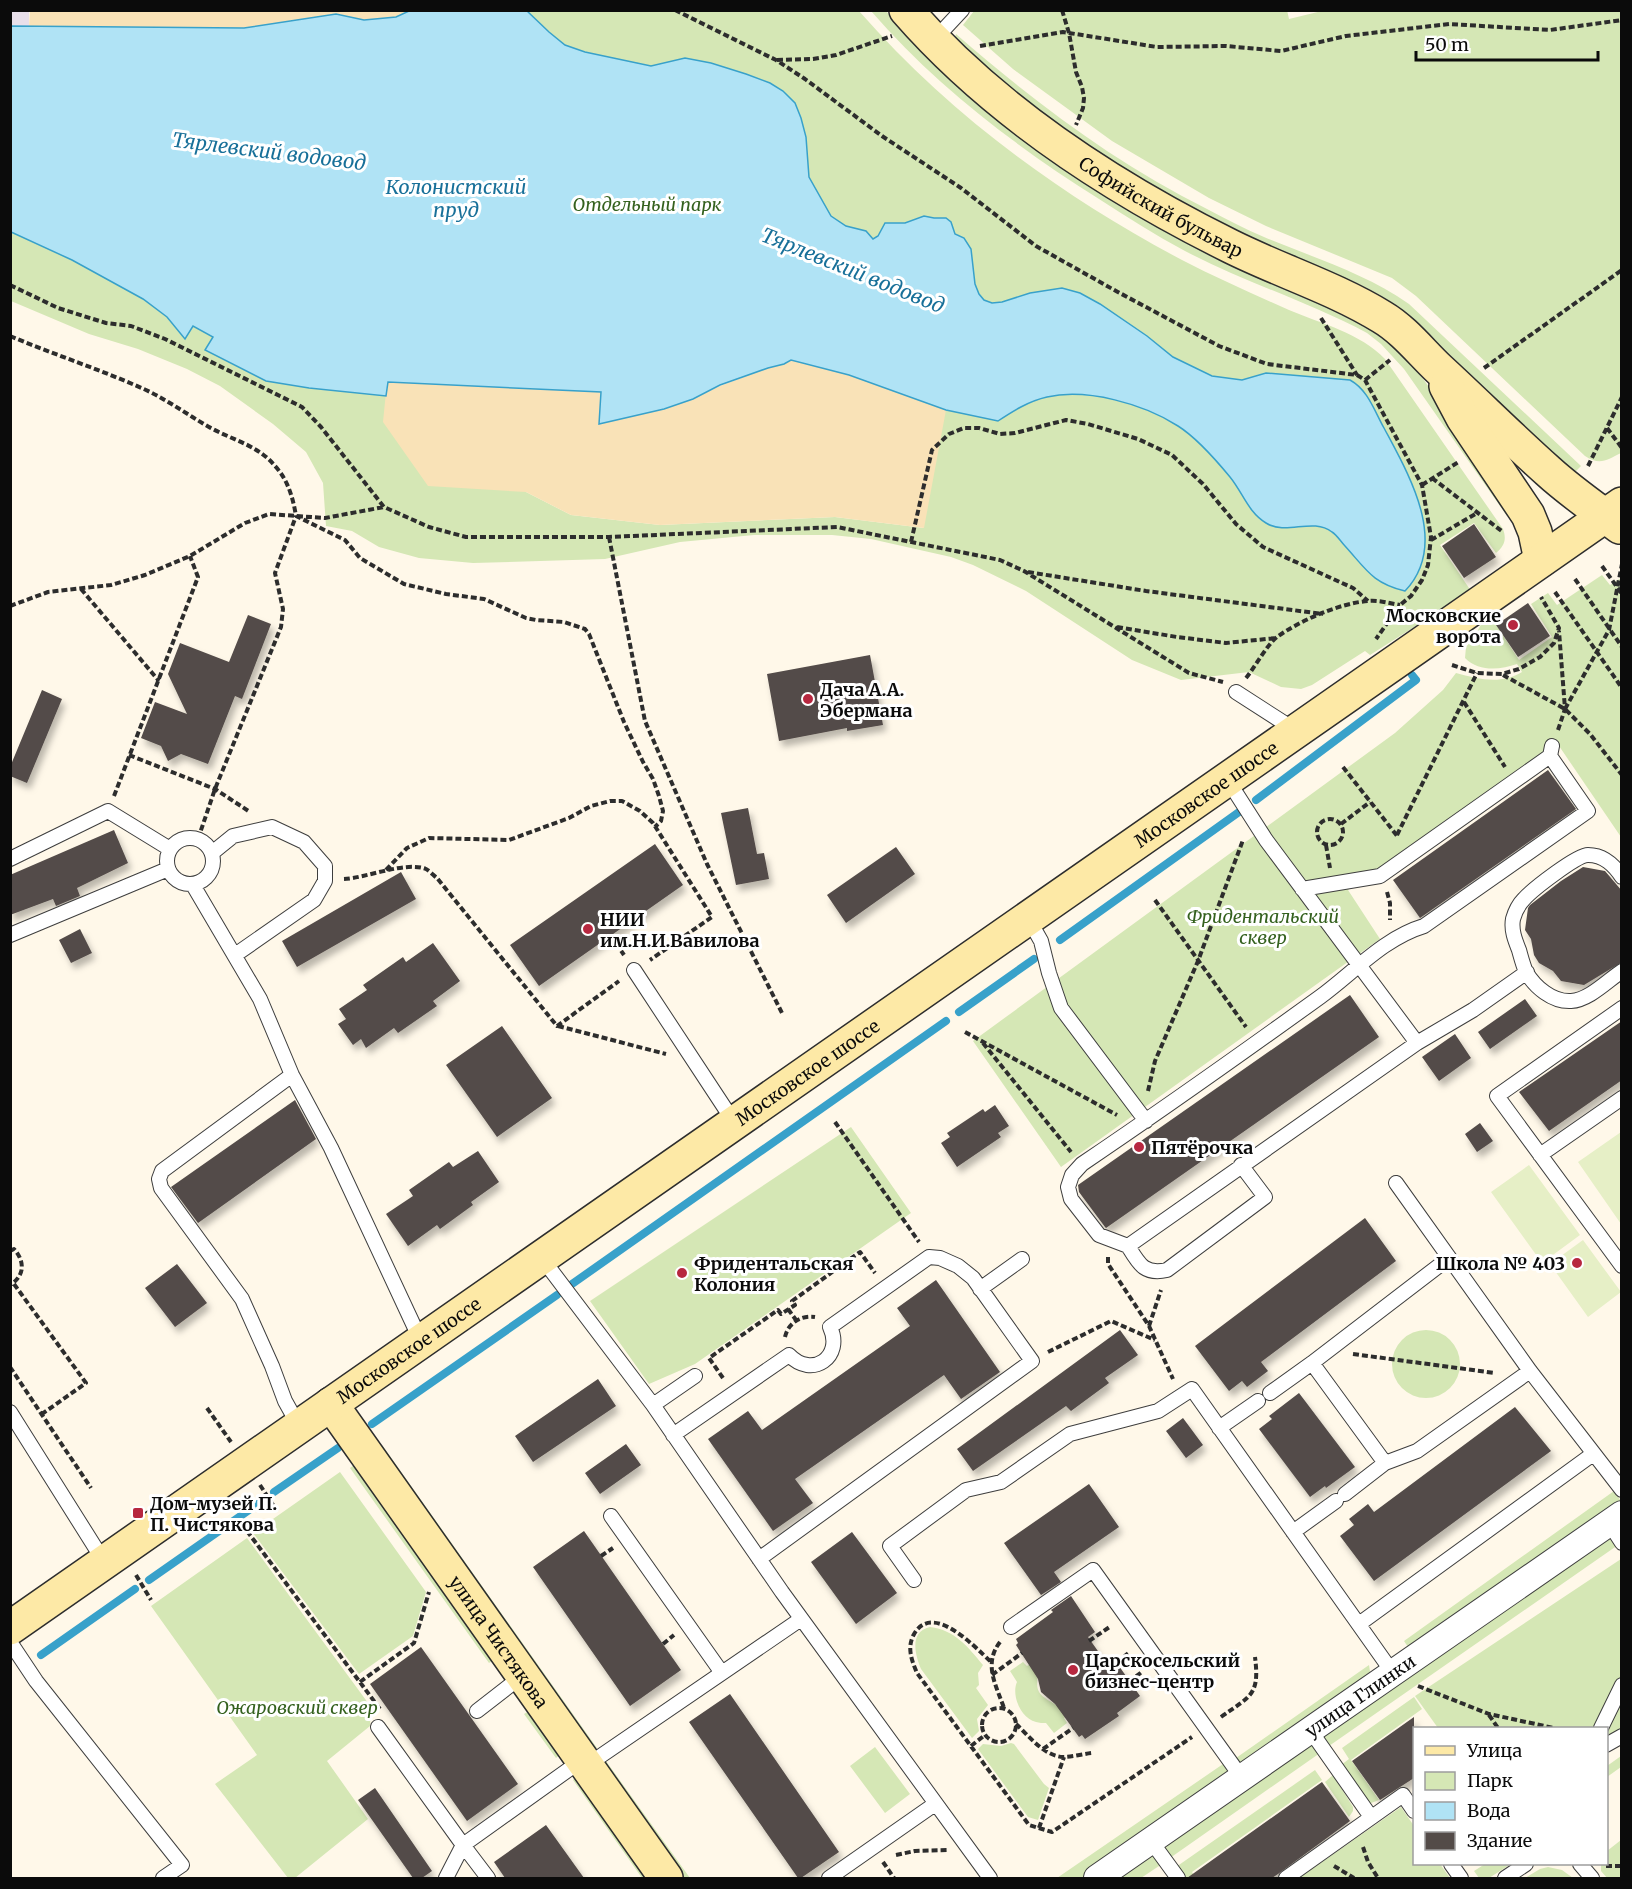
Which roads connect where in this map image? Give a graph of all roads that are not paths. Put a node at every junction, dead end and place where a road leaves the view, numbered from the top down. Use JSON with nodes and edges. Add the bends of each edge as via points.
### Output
{"nodes":[{"id":1,"x":906,"y":10,"type":"edge"},
{"id":2,"x":962,"y":10,"type":"edge"},
{"id":3,"x":933,"y":41,"type":"junction"},
{"id":4,"x":1438,"y":368,"type":"junction"},
{"id":5,"x":1616,"y":516,"type":"edge"},
{"id":6,"x":1541,"y":560,"type":"junction"},
{"id":7,"x":1236,"y":692,"type":"road end"},
{"id":8,"x":1296,"y":731,"type":"junction"},
{"id":9,"x":1227,"y":779,"type":"junction"},
{"id":10,"x":170,"y":849,"type":"junction"},
{"id":11,"x":212,"y":853,"type":"junction"},
{"id":12,"x":10,"y":860,"type":"edge"},
{"id":13,"x":168,"y":869,"type":"junction"},
{"id":14,"x":1622,"y":877,"type":"edge"},
{"id":15,"x":193,"y":885,"type":"junction"},
{"id":16,"x":1302,"y":889,"type":"junction"},
{"id":17,"x":1028,"y":918,"type":"junction"},
{"id":18,"x":10,"y":935,"type":"edge"},
{"id":19,"x":235,"y":955,"type":"junction"},
{"id":20,"x":1359,"y":966,"type":"junction"},
{"id":21,"x":634,"y":970,"type":"road end"},
{"id":22,"x":1622,"y":971,"type":"edge"},
{"id":23,"x":1527,"y":972,"type":"junction"},
{"id":24,"x":1622,"y":1008,"type":"edge"},
{"id":25,"x":1418,"y":1043,"type":"junction"},
{"id":26,"x":292,"y":1075,"type":"junction"},
{"id":27,"x":1622,"y":1098,"type":"edge"},
{"id":28,"x":734,"y":1122,"type":"junction"},
{"id":29,"x":1142,"y":1124,"type":"junction"},
{"id":30,"x":1540,"y":1155,"type":"junction"},
{"id":31,"x":1241,"y":1165,"type":"junction"},
{"id":32,"x":1396,"y":1183,"type":"dead end"},
{"id":33,"x":1128,"y":1246,"type":"junction"},
{"id":34,"x":541,"y":1257,"type":"junction"},
{"id":35,"x":1449,"y":1258,"type":"junction"},
{"id":36,"x":1022,"y":1259,"type":"dead end"},
{"id":37,"x":1622,"y":1266,"type":"edge"},
{"id":38,"x":980,"y":1289,"type":"junction"},
{"id":39,"x":421,"y":1341,"type":"junction"},
{"id":40,"x":1312,"y":1363,"type":"junction"},
{"id":41,"x":1526,"y":1373,"type":"junction"},
{"id":42,"x":695,"y":1376,"type":"dead end"},
{"id":43,"x":1270,"y":1393,"type":"dead end"},
{"id":44,"x":1258,"y":1401,"type":"dead end"},
{"id":45,"x":331,"y":1404,"type":"junction"},
{"id":46,"x":653,"y":1405,"type":"junction"},
{"id":47,"x":10,"y":1412,"type":"edge"},
{"id":48,"x":299,"y":1426,"type":"junction"},
{"id":49,"x":1219,"y":1428,"type":"junction"},
{"id":50,"x":673,"y":1435,"type":"junction"},
{"id":51,"x":1593,"y":1454,"type":"junction"},
{"id":52,"x":1385,"y":1463,"type":"junction"},
{"id":53,"x":1622,"y":1490,"type":"edge"},
{"id":54,"x":611,"y":1516,"type":"dead end"},
{"id":55,"x":1617,"y":1527,"type":"edge"},
{"id":56,"x":1293,"y":1532,"type":"junction"},
{"id":57,"x":759,"y":1559,"type":"junction"},
{"id":58,"x":105,"y":1563,"type":"junction"},
{"id":59,"x":914,"y":1580,"type":"dead end"},
{"id":60,"x":801,"y":1619,"type":"junction"},
{"id":61,"x":1359,"y":1624,"type":"junction"},
{"id":62,"x":1011,"y":1627,"type":"road end"},
{"id":63,"x":10,"y":1628,"type":"edge"},
{"id":64,"x":10,"y":1642,"type":"edge"},
{"id":65,"x":722,"y":1673,"type":"junction"},
{"id":66,"x":1393,"y":1673,"type":"junction"},
{"id":67,"x":522,"y":1676,"type":"junction"},
{"id":68,"x":1622,"y":1685,"type":"edge"},
{"id":69,"x":477,"y":1711,"type":"dead end"},
{"id":70,"x":378,"y":1727,"type":"road end"},
{"id":71,"x":1601,"y":1727,"type":"edge"},
{"id":72,"x":1310,"y":1730,"type":"junction"},
{"id":73,"x":1622,"y":1736,"type":"edge"},
{"id":74,"x":1608,"y":1744,"type":"edge"},
{"id":75,"x":584,"y":1763,"type":"junction"},
{"id":76,"x":1242,"y":1778,"type":"junction"},
{"id":77,"x":935,"y":1803,"type":"junction"},
{"id":78,"x":1413,"y":1810,"type":"edge"},
{"id":79,"x":1371,"y":1816,"type":"junction"},
{"id":80,"x":1151,"y":1841,"type":"junction"},
{"id":81,"x":464,"y":1845,"type":"junction"},
{"id":82,"x":1452,"y":1865,"type":"edge"},
{"id":83,"x":1523,"y":1865,"type":"edge"},
{"id":84,"x":1582,"y":1865,"type":"edge"},
{"id":85,"x":163,"y":1878,"type":"edge"},
{"id":86,"x":446,"y":1878,"type":"edge"},
{"id":87,"x":488,"y":1878,"type":"edge"},
{"id":88,"x":666,"y":1878,"type":"edge"},
{"id":89,"x":829,"y":1878,"type":"edge"},
{"id":90,"x":990,"y":1878,"type":"edge"},
{"id":91,"x":1097,"y":1878,"type":"edge"},
{"id":92,"x":1178,"y":1878,"type":"edge"},
{"id":93,"x":1286,"y":1878,"type":"edge"},
{"id":94,"x":1461,"y":1878,"type":"edge"},
{"id":95,"x":1505,"y":1878,"type":"edge"},
{"id":96,"x":1592,"y":1878,"type":"edge"}],
"edges":[{"from":1,"to":3,"type":"main road","name":"Софийский бульвар"},
{"from":2,"to":3,"type":"lane"},
{"from":3,"to":4,"type":"main road","name":"Софийский бульвар","via":[[992,94],[1116,183],[1195,228],[1385,318]]},
{"from":4,"to":5,"type":"main road","name":"Софийский бульвар","via":[[1548,471]]},
{"from":4,"to":6,"type":"main road","name":"Софийский бульвар","via":[[1463,418],[1528,515]]},
{"from":5,"to":6,"type":"main road","name":"Московское шоссе"},
{"from":6,"to":8,"type":"main road","name":"Московское шоссе"},
{"from":7,"to":8,"type":"lane"},
{"from":8,"to":9,"type":"main road","name":"Московское шоссе"},
{"from":9,"to":16,"type":"lane"},
{"from":9,"to":17,"type":"main road","name":"Московское шоссе"},
{"from":10,"to":11,"type":"lane","via":[[182,839],[198,839]]},
{"from":10,"to":12,"type":"lane","via":[[108,811]]},
{"from":10,"to":13,"type":"lane"},
{"from":11,"to":15,"type":"lane","via":[[210,874]]},
{"from":11,"to":19,"type":"lane","via":[[233,836],[272,827],[304,842],[325,866],[325,881],[314,900]]},
{"from":13,"to":15,"type":"lane","via":[[177,881]]},
{"from":13,"to":18,"type":"lane"},
{"from":14,"to":23,"type":"lane","via":[[1612,864],[1587,855],[1573,861],[1524,899],[1516,909],[1513,934]]},
{"from":15,"to":19,"type":"lane"},
{"from":16,"to":20,"type":"lane"},
{"from":16,"to":20,"type":"lane","via":[[1382,874],[1515,781],[1551,751],[1588,811],[1424,926],[1404,932]]},
{"from":17,"to":28,"type":"main road","name":"Московское шоссе"},
{"from":17,"to":29,"type":"lane","via":[[1041,941],[1062,1008]]},
{"from":19,"to":26,"type":"lane","via":[[260,999]]},
{"from":20,"to":25,"type":"lane"},
{"from":20,"to":29,"type":"lane"},
{"from":21,"to":28,"type":"lane"},
{"from":22,"to":23,"type":"lane","via":[[1584,998],[1570,1001],[1544,992]]},
{"from":23,"to":25,"type":"lane"},
{"from":24,"to":30,"type":"lane","via":[[1497,1096]]},
{"from":25,"to":31,"type":"lane"},
{"from":26,"to":39,"type":"lane","via":[[331,1148]]},
{"from":26,"to":48,"type":"lane","via":[[162,1171],[159,1179],[161,1188],[242,1299]]},
{"from":27,"to":30,"type":"lane"},
{"from":28,"to":34,"type":"main road","name":"Московское шоссе"},
{"from":29,"to":33,"type":"lane","via":[[1082,1164],[1068,1187],[1071,1198],[1099,1235]]},
{"from":30,"to":37,"type":"lane"},
{"from":31,"to":33,"type":"lane"},
{"from":31,"to":33,"type":"lane","via":[[1264,1197],[1167,1270],[1146,1269]]},
{"from":32,"to":35,"type":"lane"},
{"from":34,"to":39,"type":"main road","name":"Московское шоссе"},
{"from":34,"to":46,"type":"lane"},
{"from":35,"to":40,"type":"lane"},
{"from":35,"to":41,"type":"lane"},
{"from":36,"to":38,"type":"lane"},
{"from":38,"to":50,"type":"lane","via":[[958,1266],[929,1257],[830,1327],[834,1342],[823,1361],[809,1366],[789,1355]]},
{"from":38,"to":57,"type":"lane","via":[[1032,1361]]},
{"from":39,"to":45,"type":"main road","name":"Московское шоссе"},
{"from":40,"to":43,"type":"lane"},
{"from":40,"to":52,"type":"lane"},
{"from":41,"to":51,"type":"lane"},
{"from":41,"to":52,"type":"lane","via":[[1417,1451]]},
{"from":42,"to":46,"type":"lane"},
{"from":44,"to":49,"type":"lane"},
{"from":45,"to":48,"type":"main road","name":"Московское шоссе"},
{"from":45,"to":67,"type":"main road","name":"улица Чистякова"},
{"from":46,"to":50,"type":"lane"},
{"from":47,"to":58,"type":"lane"},
{"from":48,"to":58,"type":"main road","name":"Московское шоссе"},
{"from":49,"to":56,"type":"lane"},
{"from":49,"to":59,"type":"lane","via":[[1192,1389],[1158,1412],[1070,1434],[1000,1482],[966,1490],[890,1546]]},
{"from":50,"to":57,"type":"lane"},
{"from":51,"to":53,"type":"lane"},
{"from":51,"to":61,"type":"lane"},
{"from":52,"to":56,"type":"lane"},
{"from":54,"to":65,"type":"lane"},
{"from":55,"to":66,"type":"street","name":"улица Глинки"},
{"from":56,"to":61,"type":"lane"},
{"from":57,"to":60,"type":"lane"},
{"from":58,"to":63,"type":"main road","name":"Московское шоссе"},
{"from":60,"to":65,"type":"lane"},
{"from":60,"to":77,"type":"lane"},
{"from":61,"to":66,"type":"lane"},
{"from":62,"to":76,"type":"lane","via":[[1093,1570]]},
{"from":64,"to":85,"type":"lane","via":[[36,1681],[182,1865]]},
{"from":65,"to":75,"type":"lane"},
{"from":66,"to":72,"type":"street","name":"улица Глинки"},
{"from":67,"to":69,"type":"lane"},
{"from":67,"to":75,"type":"main road","name":"улица Чистякова"},
{"from":68,"to":71,"type":"lane"},
{"from":70,"to":81,"type":"lane"},
{"from":72,"to":76,"type":"street","name":"улица Глинки"},
{"from":72,"to":79,"type":"lane"},
{"from":73,"to":74,"type":"lane"},
{"from":75,"to":81,"type":"lane"},
{"from":75,"to":88,"type":"main road","name":"улица Чистякова"},
{"from":76,"to":80,"type":"street","name":"улица Глинки"},
{"from":77,"to":89,"type":"lane"},
{"from":77,"to":90,"type":"lane"},
{"from":78,"to":79,"type":"lane","via":[[1403,1795]]},
{"from":79,"to":93,"type":"lane"},
{"from":80,"to":91,"type":"street","name":"улица Глинки"},
{"from":80,"to":92,"type":"lane"},
{"from":81,"to":86,"type":"lane"},
{"from":81,"to":87,"type":"lane"},
{"from":82,"to":94,"type":"lane"},
{"from":83,"to":95,"type":"lane"},
{"from":84,"to":96,"type":"lane"}]}
